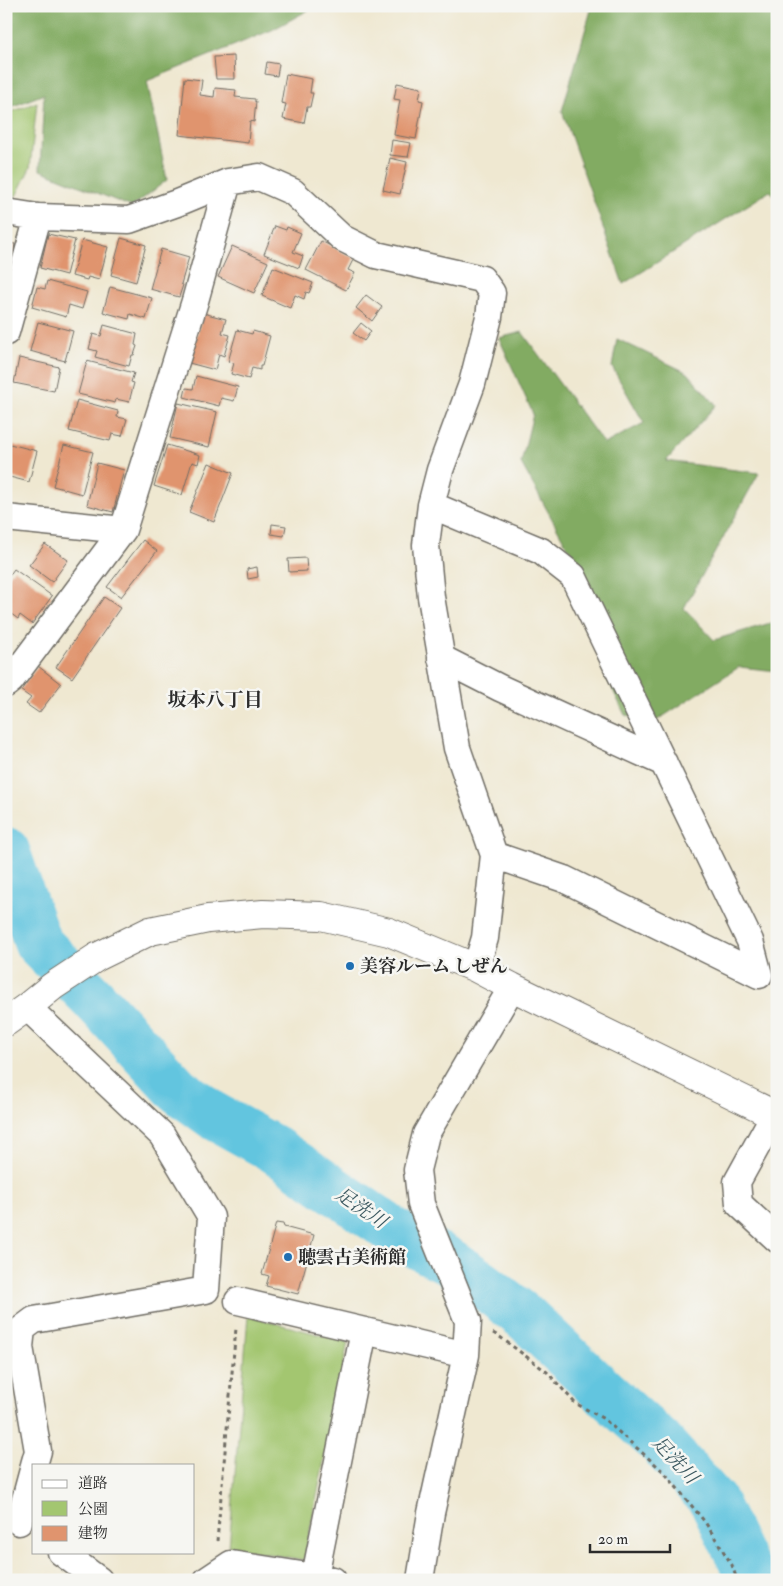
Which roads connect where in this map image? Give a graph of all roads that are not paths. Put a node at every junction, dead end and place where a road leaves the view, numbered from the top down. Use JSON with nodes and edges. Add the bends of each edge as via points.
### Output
{"nodes":[{"id":1,"x":228,"y":182,"type":"junction"},
{"id":2,"x":6,"y":212,"type":"edge"},
{"id":3,"x":38,"y":217,"type":"junction"},
{"id":4,"x":6,"y":332,"type":"edge"},
{"id":5,"x":431,"y":505,"type":"junction"},
{"id":6,"x":6,"y":518,"type":"edge"},
{"id":7,"x":123,"y":530,"type":"junction"},
{"id":8,"x":441,"y":658,"type":"junction"},
{"id":9,"x":6,"y":684,"type":"edge"},
{"id":10,"x":664,"y":763,"type":"junction"},
{"id":11,"x":494,"y":855,"type":"junction"},
{"id":12,"x":476,"y":968,"type":"junction"},
{"id":13,"x":512,"y":987,"type":"junction"},
{"id":14,"x":17,"y":1014,"type":"edge"},
{"id":15,"x":776,"y":1115,"type":"edge"},
{"id":16,"x":777,"y":1239,"type":"edge"},
{"id":17,"x":238,"y":1302,"type":"road end"},
{"id":18,"x":364,"y":1331,"type":"junction"},
{"id":19,"x":466,"y":1355,"type":"junction"},
{"id":20,"x":35,"y":1464,"type":"edge"},
{"id":21,"x":32,"y":1474,"type":"edge"},
{"id":22,"x":20,"y":1522,"type":"edge"},
{"id":23,"x":64,"y":1554,"type":"edge"},
{"id":24,"x":211,"y":1577,"type":"edge"},
{"id":25,"x":324,"y":1578,"type":"edge"},
{"id":26,"x":99,"y":1580,"type":"edge"},
{"id":27,"x":420,"y":1580,"type":"edge"}],
"edges":[{"from":1,"to":3,"type":"street","via":[[129,220]]},
{"from":1,"to":5,"type":"street","via":[[259,177],[293,192],[342,238],[376,256],[482,279],[492,293],[472,384],[440,470]]},
{"from":1,"to":7,"type":"street","via":[[195,301]]},
{"from":2,"to":3,"type":"street"},
{"from":3,"to":4,"type":"street"},
{"from":5,"to":8,"type":"street","via":[[426,545]]},
{"from":5,"to":10,"type":"street","via":[[541,551],[573,576]]},
{"from":6,"to":7,"type":"street"},
{"from":7,"to":9,"type":"street"},
{"from":8,"to":10,"type":"street"},
{"from":8,"to":11,"type":"street","via":[[457,748]]},
{"from":10,"to":11,"type":"street","via":[[750,941],[759,975],[564,879]]},
{"from":11,"to":12,"type":"street","via":[[485,938]]},
{"from":12,"to":13,"type":"street"},
{"from":12,"to":14,"type":"street","via":[[389,932],[321,916],[263,914],[208,919],[150,932],[97,957]]},
{"from":13,"to":15,"type":"street"},
{"from":13,"to":19,"type":"street","via":[[426,1134],[417,1170],[421,1204],[468,1321]]},
{"from":14,"to":20,"type":"street","via":[[162,1134],[211,1217],[206,1290],[34,1320],[22,1329],[20,1347],[38,1451]]},
{"from":15,"to":16,"type":"street","via":[[737,1182],[739,1204]]},
{"from":17,"to":18,"type":"street"},
{"from":18,"to":19,"type":"street"},
{"from":18,"to":25,"type":"street"},
{"from":19,"to":27,"type":"street","via":[[431,1513]]},
{"from":21,"to":22,"type":"street"},
{"from":23,"to":26,"type":"street"},
{"from":24,"to":25,"type":"street","via":[[231,1564]]}]}
